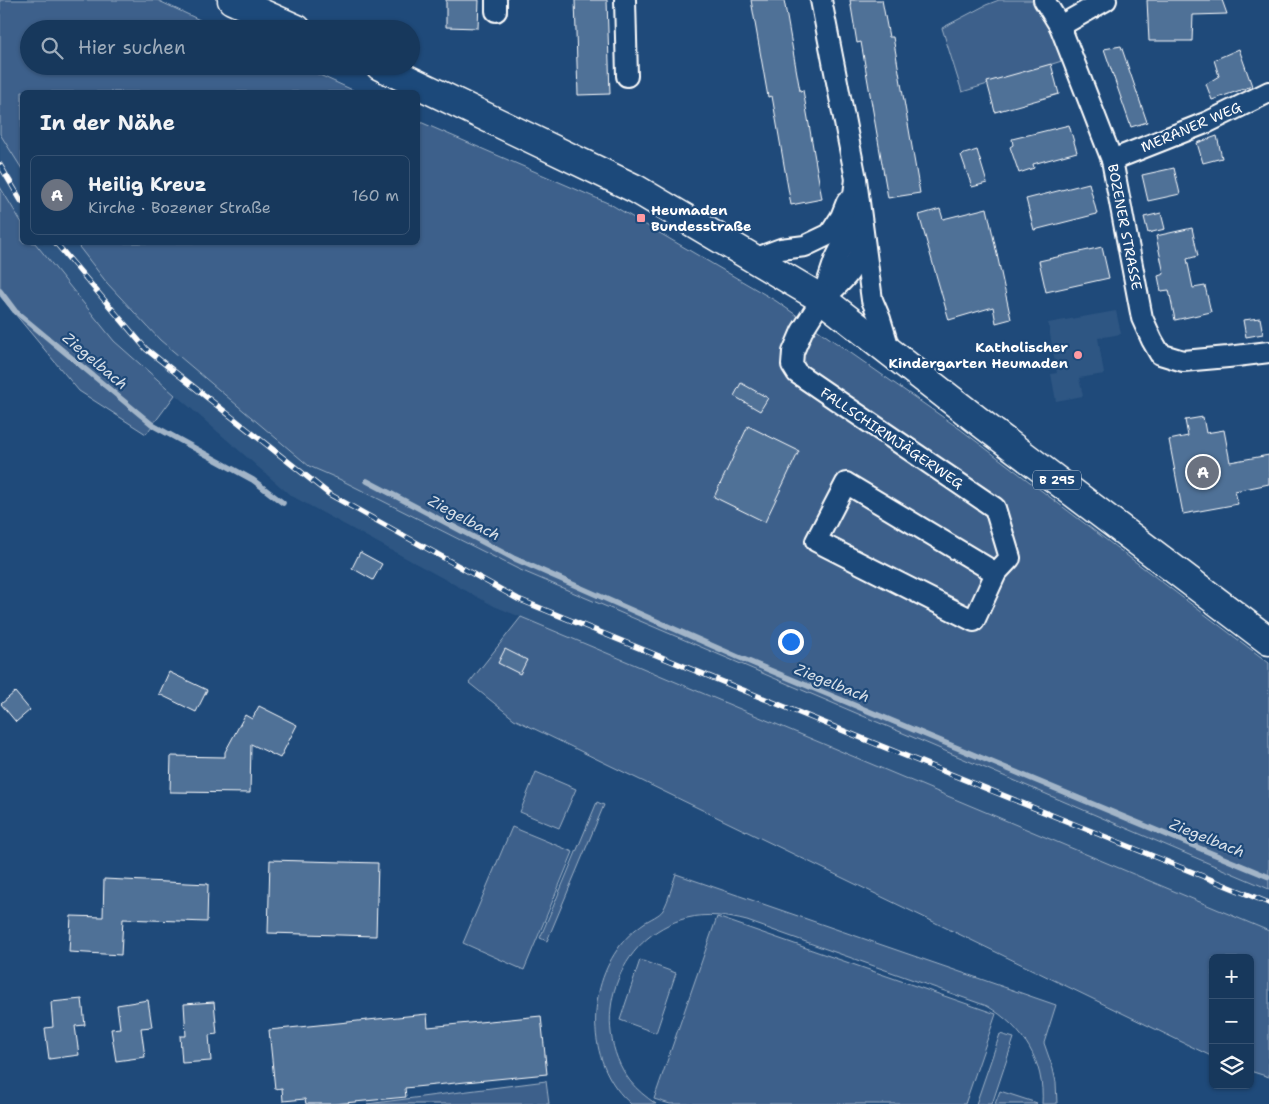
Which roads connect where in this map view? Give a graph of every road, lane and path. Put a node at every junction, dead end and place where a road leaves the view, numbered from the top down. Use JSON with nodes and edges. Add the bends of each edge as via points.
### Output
{"nodes":[{"id":1,"x":232,"y":0,"type":"edge"},
{"id":2,"x":624,"y":0,"type":"edge"},
{"id":3,"x":821,"y":0,"type":"edge"},
{"id":4,"x":1044,"y":0,"type":"edge"},
{"id":5,"x":1106,"y":0,"type":"edge"},
{"id":6,"x":277,"y":20,"type":"edge"},
{"id":7,"x":1060,"y":26,"type":"junction"},
{"id":8,"x":399,"y":75,"type":"edge"},
{"id":9,"x":627,"y":76,"type":"dead end"},
{"id":10,"x":1269,"y":92,"type":"edge"},
{"id":11,"x":1112,"y":160,"type":"junction"},
{"id":12,"x":856,"y":179,"type":"junction"},
{"id":13,"x":864,"y":239,"type":"junction"},
{"id":14,"x":754,"y":259,"type":"junction"},
{"id":15,"x":822,"y":299,"type":"junction"},
{"id":16,"x":890,"y":352,"type":"junction"},
{"id":17,"x":1269,"y":352,"type":"edge"},
{"id":18,"x":996,"y":573,"type":"junction"},
{"id":19,"x":1269,"y":641,"type":"edge"}],
"edges":[{"from":1,"to":6,"type":"main road"},
{"from":2,"to":9,"type":"street"},
{"from":3,"to":12,"type":"street"},
{"from":4,"to":7,"type":"street","name":"BOZENER STRASSE"},
{"from":5,"to":7,"type":"street"},
{"from":7,"to":11,"type":"street","name":"BOZENER STRASSE"},
{"from":8,"to":14,"type":"main road","number":"B 295","via":[[636,189]]},
{"from":10,"to":11,"type":"street","name":"MERANER WEG","via":[[1208,122]]},
{"from":11,"to":17,"type":"street","name":"BOZENER STRASSE","via":[[1142,318],[1160,354],[1184,360]]},
{"from":12,"to":13,"type":"street"},
{"from":12,"to":14,"type":"street","via":[[841,217],[830,234],[805,246],[781,249]]},
{"from":12,"to":15,"type":"street","via":[[849,232],[835,260]]},
{"from":13,"to":15,"type":"street","via":[[852,271]]},
{"from":13,"to":16,"type":"street","via":[[872,300]]},
{"from":14,"to":15,"type":"main road","number":"B 295"},
{"from":15,"to":16,"type":"main road","number":"B 295"},
{"from":15,"to":18,"type":"street","name":"FALLSCHIRMJÄGERWEG","via":[[793,352],[792,365],[797,373],[995,508],[1010,558]]},
{"from":16,"to":19,"type":"main road","number":"B 295"},
{"from":18,"to":18,"type":"street","name":"FALLSCHIRMJÄGERWEG","via":[[974,621],[816,541],[846,483]]}]}
